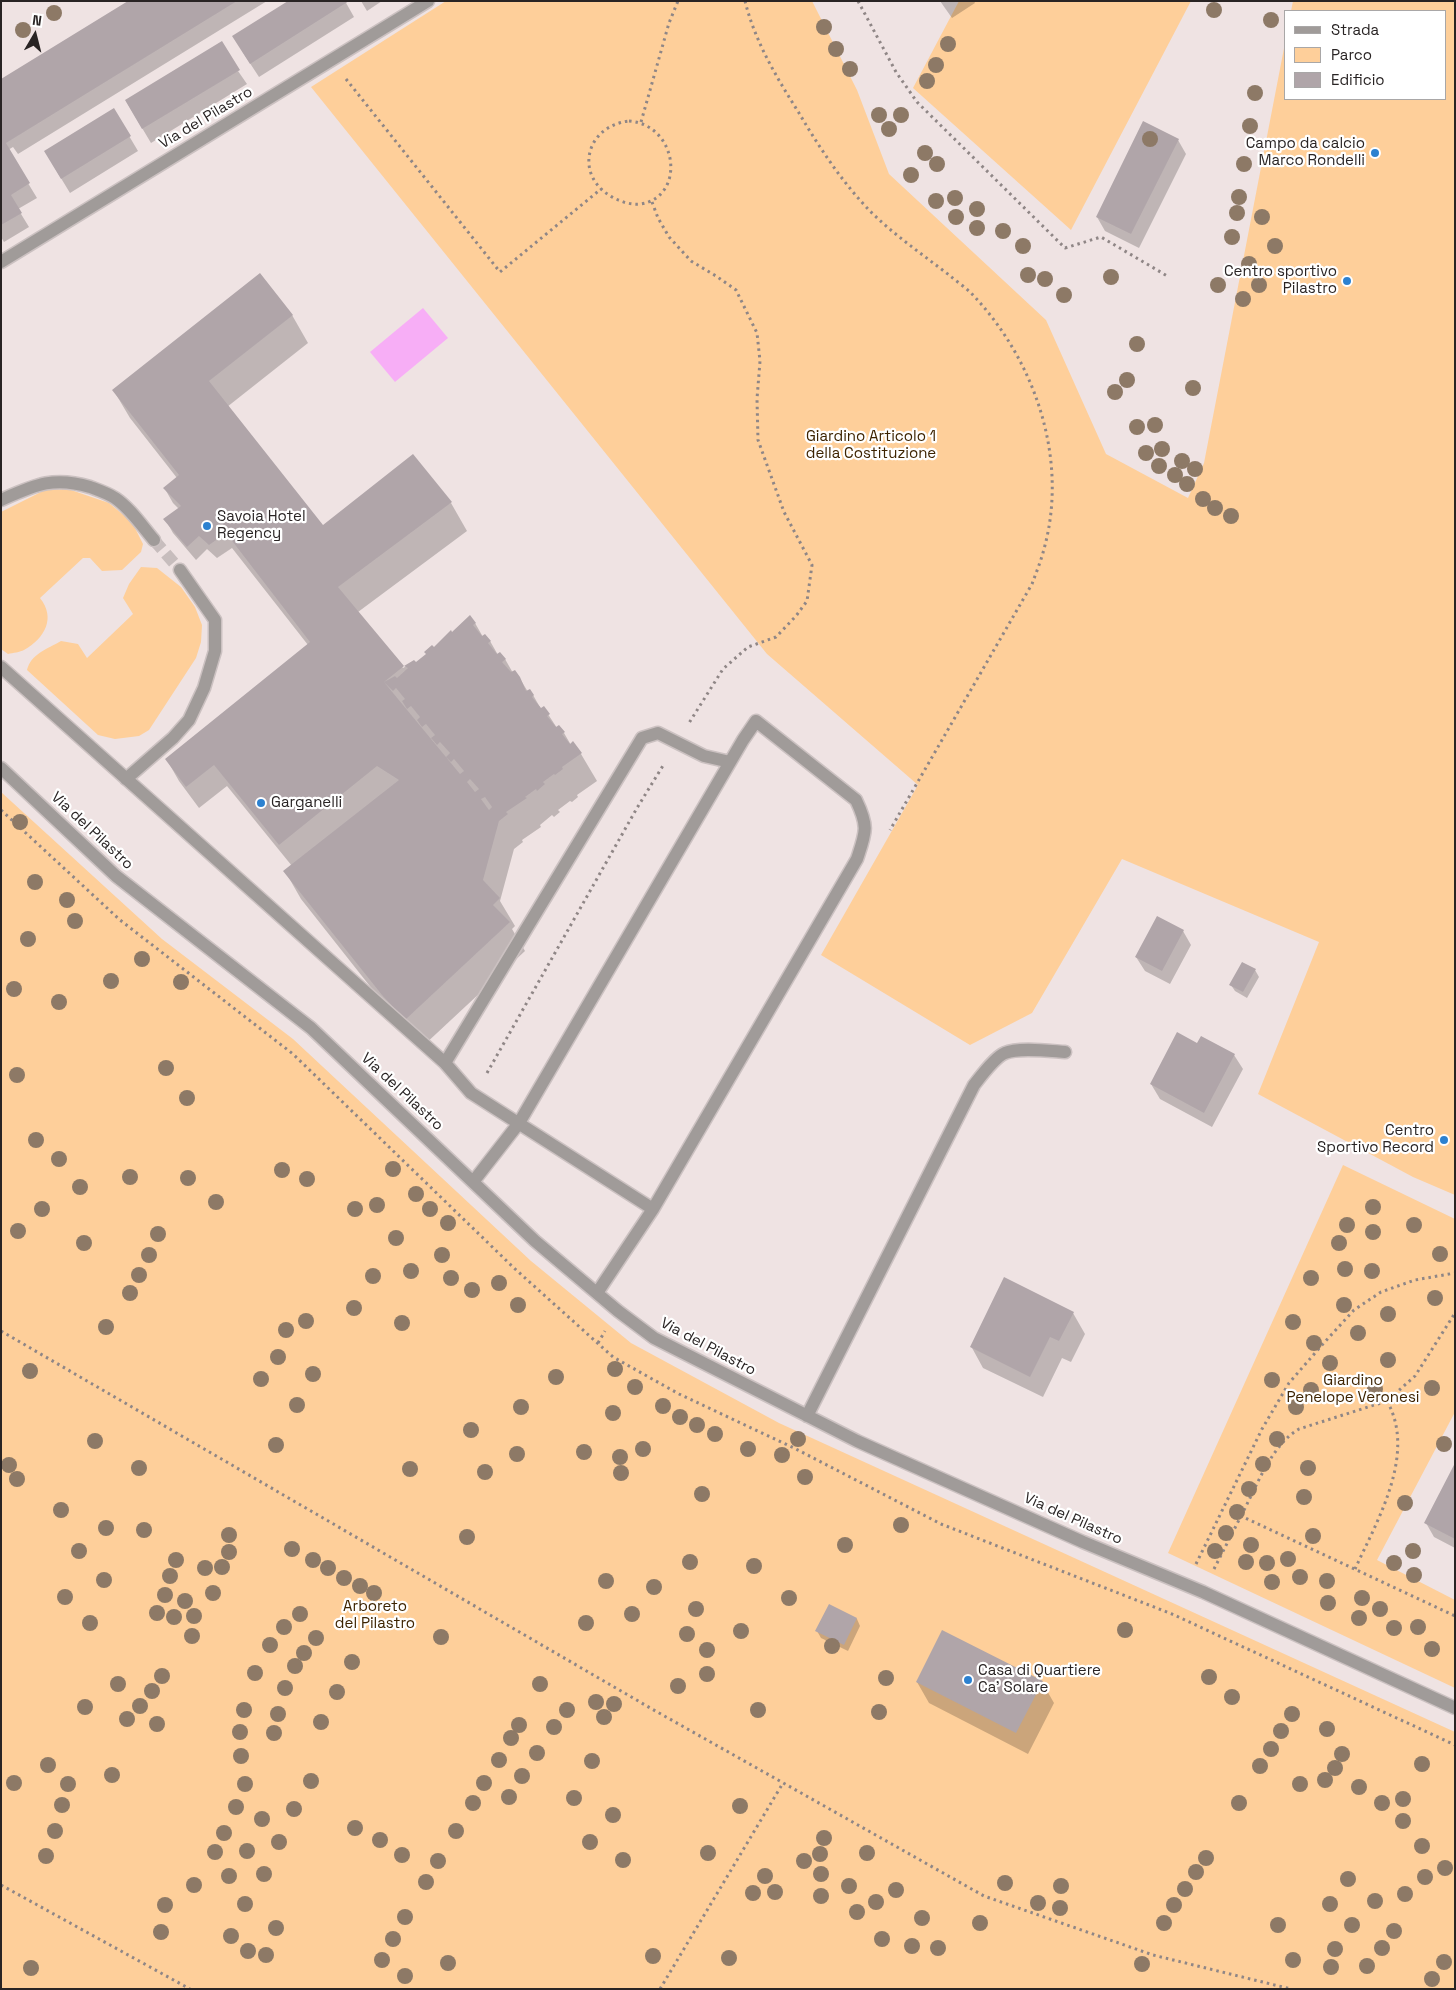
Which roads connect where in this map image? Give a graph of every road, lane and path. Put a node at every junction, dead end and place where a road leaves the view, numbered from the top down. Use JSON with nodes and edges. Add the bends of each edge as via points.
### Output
{"nodes":[{"id":1,"x":428,"y":1,"type":"edge"},
{"id":2,"x":678,"y":1,"type":"edge"},
{"id":3,"x":744,"y":1,"type":"edge"},
{"id":4,"x":858,"y":1,"type":"edge"},
{"id":5,"x":331,"y":61,"type":"junction"},
{"id":6,"x":641,"y":122,"type":"junction"},
{"id":7,"x":601,"y":189,"type":"junction"},
{"id":8,"x":652,"y":202,"type":"junction"},
{"id":9,"x":1,"y":262,"type":"edge"},
{"id":10,"x":1169,"y":277,"type":"dead end"},
{"id":11,"x":1,"y":500,"type":"edge"},
{"id":12,"x":154,"y":540,"type":"tunnel mouth"},
{"id":13,"x":180,"y":570,"type":"tunnel mouth"},
{"id":14,"x":1,"y":667,"type":"edge"},
{"id":15,"x":677,"y":742,"type":"junction"},
{"id":16,"x":730,"y":762,"type":"junction"},
{"id":17,"x":1,"y":768,"type":"edge"},
{"id":18,"x":126,"y":779,"type":"junction"},
{"id":19,"x":886,"y":838,"type":"dead end"},
{"id":20,"x":1065,"y":1052,"type":"dead end"},
{"id":21,"x":445,"y":1063,"type":"junction"},
{"id":22,"x":485,"y":1077,"type":"dead end"},
{"id":23,"x":518,"y":1123,"type":"junction"},
{"id":24,"x":473,"y":1182,"type":"junction"},
{"id":25,"x":653,"y":1209,"type":"junction"},
{"id":26,"x":1455,"y":1273,"type":"edge"},
{"id":27,"x":597,"y":1293,"type":"junction"},
{"id":28,"x":618,"y":1311,"type":"junction"},
{"id":29,"x":1455,"y":1313,"type":"edge"},
{"id":30,"x":1,"y":1331,"type":"edge"},
{"id":31,"x":598,"y":1343,"type":"dead end"},
{"id":32,"x":1387,"y":1401,"type":"junction"},
{"id":33,"x":807,"y":1416,"type":"junction"},
{"id":34,"x":1241,"y":1516,"type":"junction"},
{"id":35,"x":1355,"y":1569,"type":"junction"},
{"id":36,"x":1186,"y":1585,"type":"junction"},
{"id":37,"x":1203,"y":1592,"type":"junction"},
{"id":38,"x":1172,"y":1614,"type":"dead end"},
{"id":39,"x":1455,"y":1616,"type":"edge"},
{"id":40,"x":1189,"y":1622,"type":"dead end"},
{"id":41,"x":1455,"y":1708,"type":"edge"},
{"id":42,"x":783,"y":1782,"type":"junction"},
{"id":43,"x":1,"y":1885,"type":"edge"},
{"id":44,"x":190,"y":1989,"type":"edge"},
{"id":45,"x":660,"y":1989,"type":"edge"},
{"id":46,"x":1291,"y":1989,"type":"edge"}],
"edges":[{"from":1,"to":5,"type":"street","name":"Via del Pilastro"},
{"from":2,"to":6,"type":"path"},
{"from":3,"to":19,"type":"path","via":[[761,47],[782,86],[842,179],[870,211],[971,293],[1000,327],[1022,363],[1047,435],[1052,464],[1045,548],[1032,584]]},
{"from":4,"to":10,"type":"path","via":[[896,72],[917,102],[1065,248],[1101,237]]},
{"from":5,"to":7,"type":"path","via":[[500,272]]},
{"from":5,"to":9,"type":"street","name":"Via del Pilastro"},
{"from":6,"to":7,"type":"path","via":[[620,122],[598,135],[589,165],[592,177]]},
{"from":6,"to":8,"type":"path","via":[[659,134],[671,158],[668,184]]},
{"from":7,"to":8,"type":"path","via":[[621,201]]},
{"from":8,"to":15,"type":"path","via":[[669,237],[691,261],[736,290],[757,333],[760,361],[758,440],[784,512],[812,565],[807,601],[796,616],[776,637],[748,647],[723,668]]},
{"from":11,"to":12,"type":"street","via":[[30,487],[72,482],[115,498]]},
{"from":13,"to":18,"type":"street","via":[[215,620],[215,651],[204,688],[189,720]]},
{"from":14,"to":18,"type":"street"},
{"from":15,"to":16,"type":"street","via":[[704,756]]},
{"from":15,"to":21,"type":"street","via":[[658,733],[642,738]]},
{"from":15,"to":22,"type":"path"},
{"from":16,"to":23,"type":"street"},
{"from":16,"to":25,"type":"street","via":[[756,722],[856,800],[866,830],[857,859]]},
{"from":17,"to":24,"type":"street","name":"Via del Pilastro","via":[[116,876],[311,1028]]},
{"from":18,"to":21,"type":"street"},
{"from":20,"to":33,"type":"street","via":[[1031,1050],[1004,1053],[974,1084]]},
{"from":21,"to":23,"type":"street","via":[[471,1093]]},
{"from":23,"to":24,"type":"street"},
{"from":23,"to":25,"type":"street"},
{"from":24,"to":27,"type":"street","name":"Via del Pilastro","via":[[535,1241]]},
{"from":25,"to":27,"type":"street"},
{"from":26,"to":36,"type":"path","via":[[1415,1280],[1381,1292],[1354,1310],[1289,1383],[1262,1429]]},
{"from":27,"to":28,"type":"street","name":"Via del Pilastro"},
{"from":28,"to":31,"type":"path"},
{"from":28,"to":33,"type":"street","name":"Via del Pilastro","via":[[654,1338]]},
{"from":29,"to":32,"type":"path","via":[[1415,1376]]},
{"from":30,"to":42,"type":"path"},
{"from":32,"to":34,"type":"path","via":[[1288,1436],[1274,1452]]},
{"from":32,"to":35,"type":"path","via":[[1397,1428],[1394,1474],[1386,1504]]},
{"from":33,"to":36,"type":"street","name":"Via del Pilastro","via":[[1083,1542]]},
{"from":34,"to":35,"type":"path"},
{"from":34,"to":37,"type":"path"},
{"from":35,"to":39,"type":"path"},
{"from":36,"to":37,"type":"street","name":"Via del Pilastro"},
{"from":36,"to":38,"type":"path"},
{"from":37,"to":40,"type":"path"},
{"from":37,"to":41,"type":"street","name":"Via del Pilastro"},
{"from":42,"to":45,"type":"path"},
{"from":42,"to":46,"type":"path","via":[[984,1896],[1153,1956]]},
{"from":43,"to":44,"type":"path"}]}
